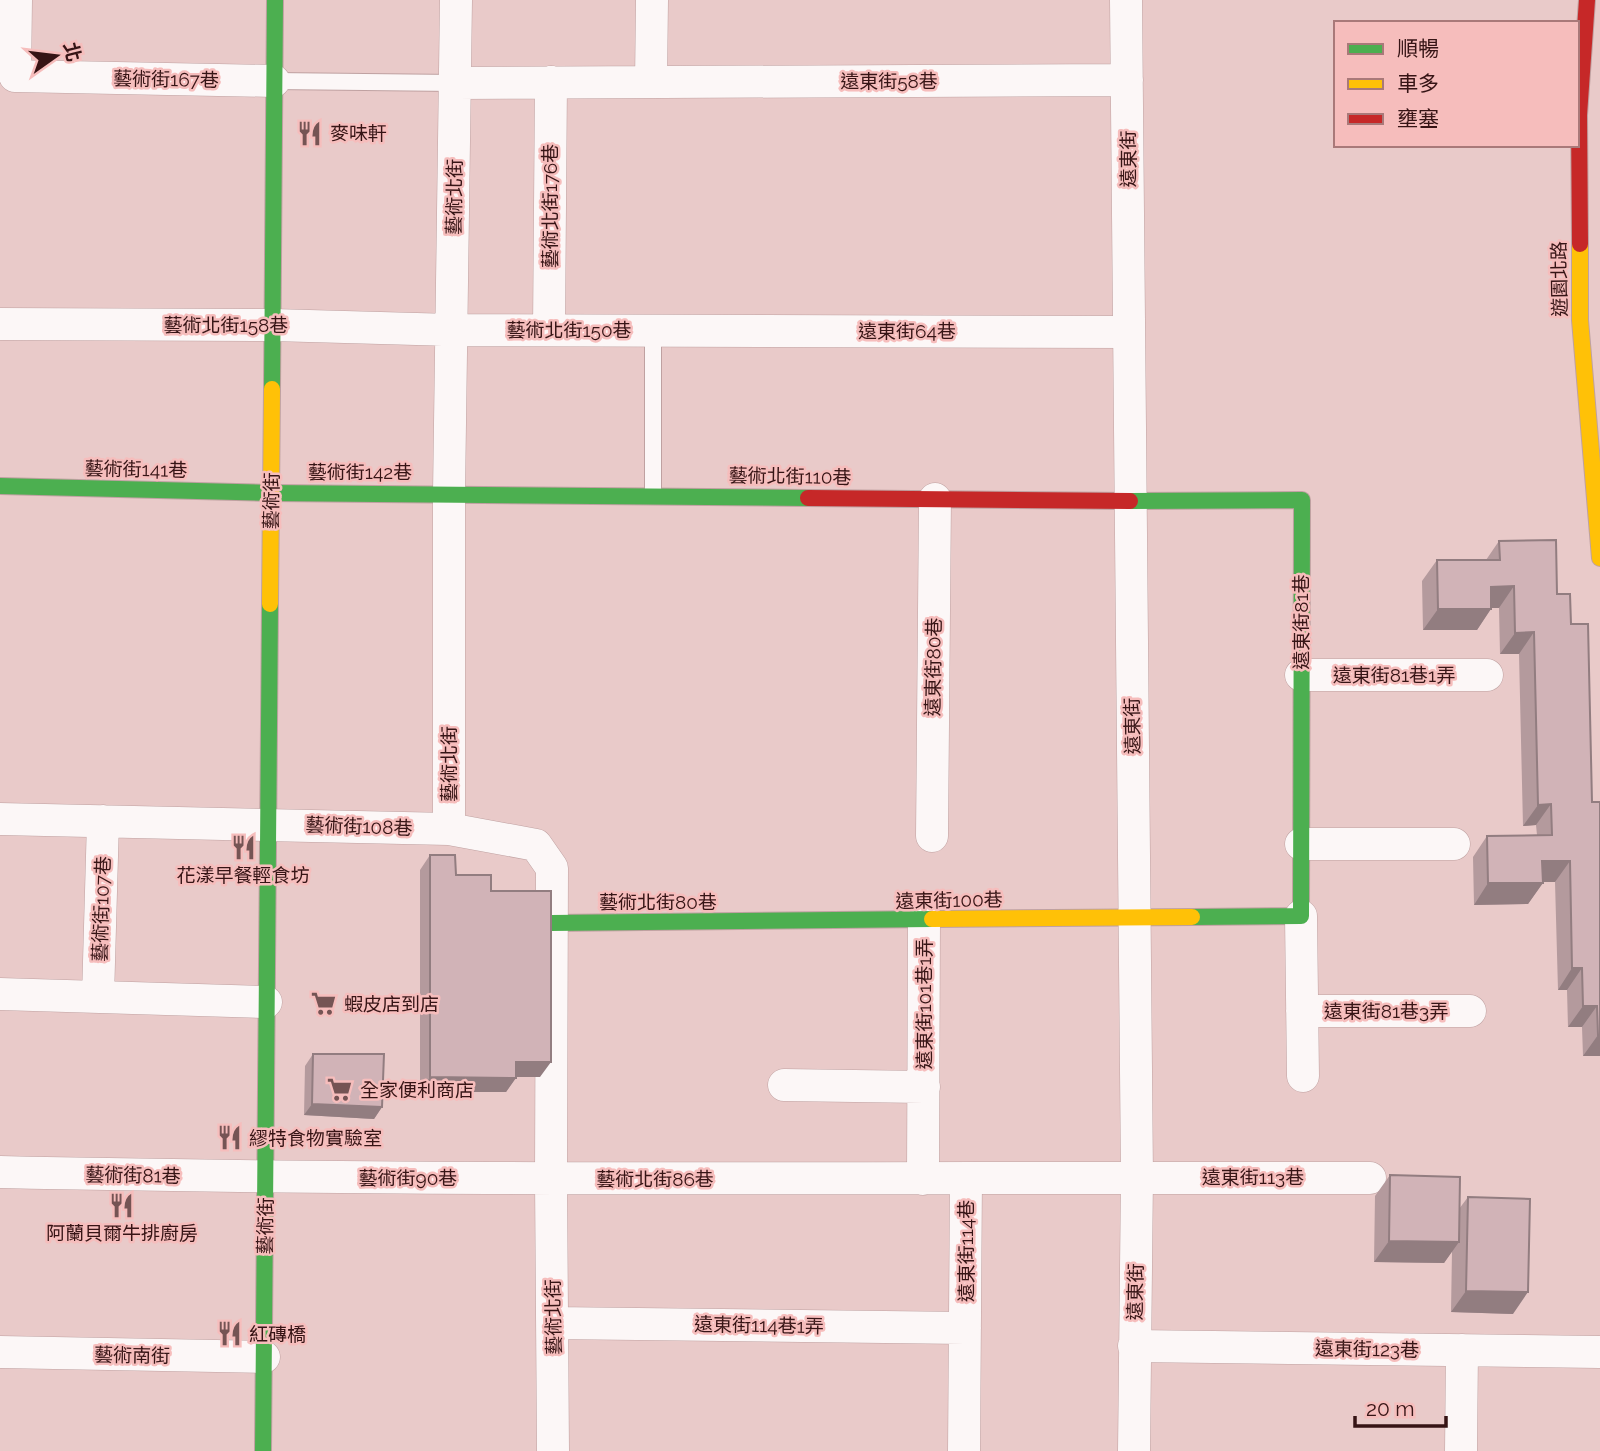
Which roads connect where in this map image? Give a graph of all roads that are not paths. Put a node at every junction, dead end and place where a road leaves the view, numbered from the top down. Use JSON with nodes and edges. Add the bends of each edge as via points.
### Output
{"nodes":[{"id":1,"x":16,"y":0,"type":"edge"},
{"id":2,"x":275,"y":0,"type":"edge"},
{"id":3,"x":456,"y":0,"type":"edge"},
{"id":4,"x":652,"y":0,"type":"edge"},
{"id":5,"x":1126,"y":0,"type":"edge"},
{"id":6,"x":1587,"y":0,"type":"edge"},
{"id":7,"x":1127,"y":80,"type":"junction"},
{"id":8,"x":274,"y":81,"type":"junction"},
{"id":9,"x":551,"y":82,"type":"junction"},
{"id":10,"x":651,"y":82,"type":"junction"},
{"id":11,"x":455,"y":83,"type":"junction"},
{"id":12,"x":0,"y":324,"type":"edge"},
{"id":13,"x":273,"y":325,"type":"junction"},
{"id":14,"x":452,"y":330,"type":"junction"},
{"id":15,"x":549,"y":330,"type":"junction"},
{"id":16,"x":653,"y":331,"type":"junction"},
{"id":17,"x":685,"y":331,"type":"joint"},
{"id":18,"x":1129,"y":332,"type":"junction"},
{"id":19,"x":0,"y":486,"type":"edge"},
{"id":20,"x":271,"y":493,"type":"junction"},
{"id":21,"x":449,"y":494,"type":"junction"},
{"id":22,"x":653,"y":495,"type":"junction"},
{"id":23,"x":935,"y":499,"type":"junction"},
{"id":24,"x":1130,"y":501,"type":"junction"},
{"id":25,"x":1600,"y":558,"type":"edge"},
{"id":26,"x":1487,"y":675,"type":"dead end"},
{"id":27,"x":1301,"y":676,"type":"junction"},
{"id":28,"x":0,"y":819,"type":"edge"},
{"id":29,"x":103,"y":821,"type":"junction"},
{"id":30,"x":268,"y":824,"type":"junction"},
{"id":31,"x":449,"y":829,"type":"junction"},
{"id":32,"x":932,"y":835,"type":"dead end"},
{"id":33,"x":1301,"y":844,"type":"junction"},
{"id":34,"x":1454,"y":844,"type":"dead end"},
{"id":35,"x":1301,"y":916,"type":"junction"},
{"id":36,"x":1134,"y":918,"type":"junction"},
{"id":37,"x":924,"y":921,"type":"junction"},
{"id":38,"x":765,"y":922,"type":"joint"},
{"id":39,"x":551,"y":923,"type":"junction"},
{"id":40,"x":0,"y":994,"type":"edge"},
{"id":41,"x":98,"y":997,"type":"junction"},
{"id":42,"x":266,"y":1002,"type":"junction"},
{"id":43,"x":1302,"y":1011,"type":"junction"},
{"id":44,"x":1470,"y":1011,"type":"dead end"},
{"id":45,"x":1303,"y":1076,"type":"dead end"},
{"id":46,"x":784,"y":1085,"type":"dead end"},
{"id":47,"x":924,"y":1087,"type":"junction"},
{"id":48,"x":0,"y":1172,"type":"edge"},
{"id":49,"x":1137,"y":1177,"type":"junction"},
{"id":50,"x":265,"y":1178,"type":"junction"},
{"id":51,"x":1370,"y":1178,"type":"dead end"},
{"id":52,"x":551,"y":1179,"type":"junction"},
{"id":53,"x":923,"y":1179,"type":"junction"},
{"id":54,"x":966,"y":1179,"type":"junction"},
{"id":55,"x":554,"y":1323,"type":"junction"},
{"id":56,"x":965,"y":1328,"type":"junction"},
{"id":57,"x":1134,"y":1346,"type":"junction"},
{"id":58,"x":1462,"y":1350,"type":"junction"},
{"id":59,"x":0,"y":1352,"type":"edge"},
{"id":60,"x":1600,"y":1352,"type":"edge"},
{"id":61,"x":264,"y":1357,"type":"junction"},
{"id":62,"x":263,"y":1451,"type":"edge"},
{"id":63,"x":554,"y":1451,"type":"edge"},
{"id":64,"x":964,"y":1451,"type":"edge"},
{"id":65,"x":1134,"y":1451,"type":"edge"},
{"id":66,"x":1461,"y":1451,"type":"edge"}],
"edges":[{"from":1,"to":8,"type":"street","name":"藝術街167巷","via":[[15,76]]},
{"from":2,"to":8,"type":"street","name":"藝術街"},
{"from":3,"to":11,"type":"street","name":"藝術北街"},
{"from":4,"to":10,"type":"street"},
{"from":5,"to":7,"type":"street","name":"遠東街"},
{"from":6,"to":25,"type":"street","name":"遊園北路","via":[[1579,115],[1580,320]]},
{"from":7,"to":10,"type":"street","name":"遠東街58巷"},
{"from":7,"to":18,"type":"street","name":"遠東街"},
{"from":8,"to":11,"type":"lane"},
{"from":8,"to":13,"type":"street","name":"藝術街"},
{"from":9,"to":10,"type":"street"},
{"from":9,"to":11,"type":"street"},
{"from":9,"to":15,"type":"street","name":"藝術北街176巷"},
{"from":11,"to":14,"type":"street","name":"藝術北街"},
{"from":12,"to":13,"type":"street","name":"藝術北街158巷"},
{"from":13,"to":14,"type":"street","name":"藝術北街158巷"},
{"from":13,"to":20,"type":"street","name":"藝術街"},
{"from":14,"to":15,"type":"street","name":"藝術北街150巷"},
{"from":14,"to":21,"type":"street","name":"藝術北街"},
{"from":15,"to":16,"type":"street","name":"藝術北街150巷"},
{"from":16,"to":17,"type":"street","name":"藝術北街150巷"},
{"from":16,"to":22,"type":"lane"},
{"from":17,"to":18,"type":"street","name":"遠東街64巷"},
{"from":18,"to":24,"type":"street","name":"遠東街"},
{"from":19,"to":20,"type":"street","name":"藝術街141巷"},
{"from":20,"to":21,"type":"street","name":"藝術街142巷"},
{"from":20,"to":30,"type":"street","name":"藝術街"},
{"from":21,"to":22,"type":"street","name":"藝術北街110巷"},
{"from":21,"to":31,"type":"street","name":"藝術北街"},
{"from":22,"to":23,"type":"street","name":"藝術北街110巷"},
{"from":23,"to":24,"type":"street","name":"藝術北街110巷"},
{"from":23,"to":32,"type":"street","name":"遠東街80巷"},
{"from":24,"to":27,"type":"street","name":"遠東街81巷","via":[[1301,500]]},
{"from":24,"to":36,"type":"street","name":"遠東街"},
{"from":26,"to":27,"type":"street","name":"遠東街81巷1弄"},
{"from":27,"to":33,"type":"street","name":"遠東街81巷"},
{"from":28,"to":29,"type":"street"},
{"from":29,"to":30,"type":"street"},
{"from":29,"to":41,"type":"street","name":"藝術街107巷"},
{"from":30,"to":31,"type":"street","name":"藝術街108巷"},
{"from":30,"to":42,"type":"street","name":"藝術街"},
{"from":31,"to":39,"type":"street","name":"藝術北街","via":[[536,845],[552,868]]},
{"from":33,"to":34,"type":"street"},
{"from":33,"to":35,"type":"street","name":"遠東街81巷"},
{"from":35,"to":36,"type":"street"},
{"from":35,"to":43,"type":"street","name":"遠東街81巷"},
{"from":36,"to":37,"type":"street","name":"遠東街100巷"},
{"from":36,"to":49,"type":"street","name":"遠東街"},
{"from":37,"to":38,"type":"street","name":"遠東街100巷"},
{"from":37,"to":47,"type":"street","name":"遠東街101巷1弄"},
{"from":38,"to":39,"type":"street","name":"藝術北街80巷"},
{"from":39,"to":52,"type":"street","name":"藝術北街"},
{"from":40,"to":41,"type":"street"},
{"from":41,"to":42,"type":"street"},
{"from":42,"to":50,"type":"street","name":"藝術街"},
{"from":43,"to":44,"type":"street","name":"遠東街81巷3弄"},
{"from":43,"to":45,"type":"street","name":"遠東街81巷"},
{"from":46,"to":47,"type":"street","name":"遠東街101巷1弄"},
{"from":47,"to":53,"type":"street","name":"遠東街101巷1弄"},
{"from":48,"to":50,"type":"street","name":"藝術街81巷"},
{"from":49,"to":51,"type":"street","name":"遠東街113巷"},
{"from":49,"to":54,"type":"street","name":"遠東街114巷"},
{"from":49,"to":57,"type":"street","name":"遠東街"},
{"from":50,"to":52,"type":"street","name":"藝術街90巷"},
{"from":50,"to":61,"type":"street","name":"藝術街"},
{"from":52,"to":53,"type":"street","name":"藝術北街86巷"},
{"from":52,"to":55,"type":"street","name":"藝術北街"},
{"from":53,"to":54,"type":"street"},
{"from":54,"to":56,"type":"street","name":"遠東街114巷"},
{"from":55,"to":56,"type":"street","name":"遠東街114巷1弄"},
{"from":55,"to":63,"type":"street","name":"藝術北街"},
{"from":56,"to":64,"type":"street","name":"遠東街114巷"},
{"from":57,"to":58,"type":"street","name":"遠東街123巷"},
{"from":57,"to":65,"type":"street","name":"遠東街"},
{"from":58,"to":60,"type":"street","name":"遠東街123巷"},
{"from":58,"to":66,"type":"street"},
{"from":59,"to":61,"type":"street","name":"藝術南街"},
{"from":61,"to":62,"type":"street","name":"藝術街"}]}
